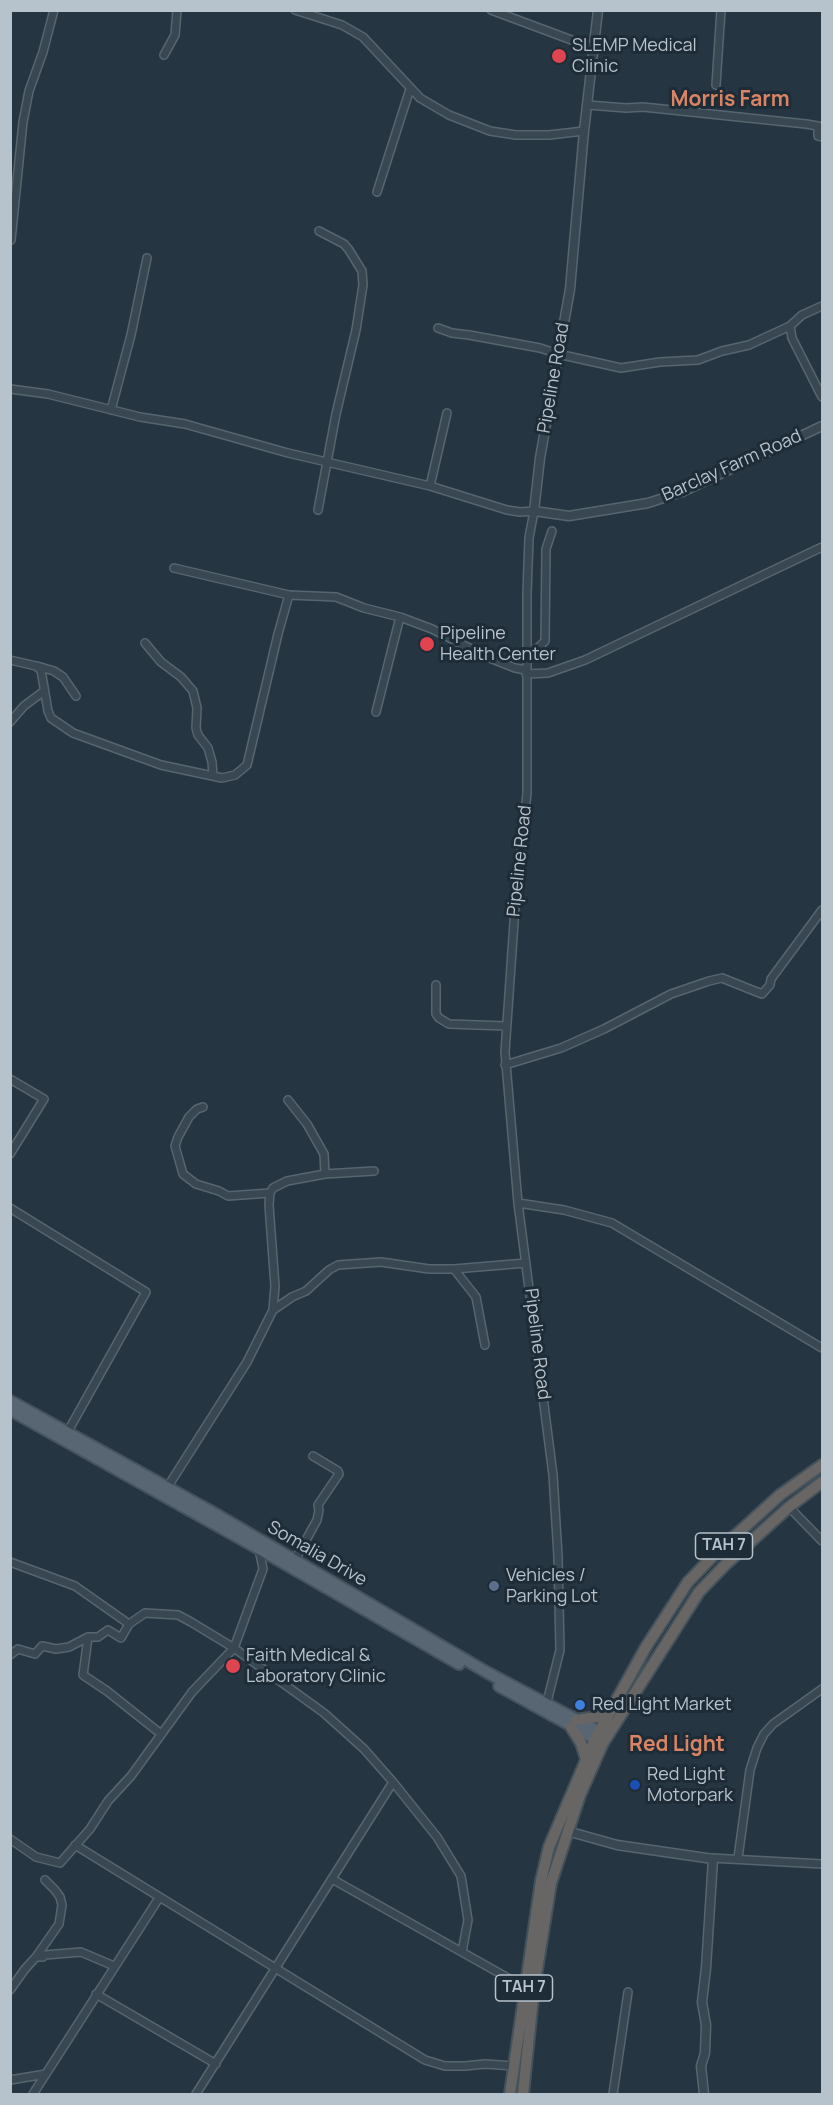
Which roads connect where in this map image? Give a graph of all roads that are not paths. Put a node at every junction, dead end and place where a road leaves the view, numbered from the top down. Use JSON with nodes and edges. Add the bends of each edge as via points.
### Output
{"nodes":[{"id":1,"x":54,"y":10,"type":"edge"},
{"id":2,"x":177,"y":10,"type":"edge"},
{"id":3,"x":296,"y":10,"type":"edge"},
{"id":4,"x":491,"y":10,"type":"edge"},
{"id":5,"x":598,"y":10,"type":"edge"},
{"id":6,"x":721,"y":10,"type":"edge"},
{"id":7,"x":593,"y":48,"type":"junction"},
{"id":8,"x":164,"y":55,"type":"dead end"},
{"id":9,"x":716,"y":85,"type":"dead end"},
{"id":10,"x":410,"y":89,"type":"junction"},
{"id":11,"x":588,"y":105,"type":"junction"},
{"id":12,"x":584,"y":131,"type":"junction"},
{"id":13,"x":822,"y":137,"type":"edge"},
{"id":14,"x":377,"y":192,"type":"dead end"},
{"id":15,"x":319,"y":231,"type":"dead end"},
{"id":16,"x":11,"y":240,"type":"edge"},
{"id":17,"x":147,"y":258,"type":"dead end"},
{"id":18,"x":822,"y":306,"type":"edge"},
{"id":19,"x":790,"y":326,"type":"junction"},
{"id":20,"x":438,"y":328,"type":"dead end"},
{"id":21,"x":558,"y":354,"type":"junction"},
{"id":22,"x":10,"y":389,"type":"edge"},
{"id":23,"x":822,"y":397,"type":"edge"},
{"id":24,"x":111,"y":410,"type":"junction"},
{"id":25,"x":447,"y":413,"type":"dead end"},
{"id":26,"x":822,"y":426,"type":"edge"},
{"id":27,"x":328,"y":462,"type":"junction"},
{"id":28,"x":430,"y":486,"type":"junction"},
{"id":29,"x":318,"y":510,"type":"dead end"},
{"id":30,"x":534,"y":511,"type":"junction"},
{"id":31,"x":552,"y":531,"type":"dead end"},
{"id":32,"x":822,"y":547,"type":"edge"},
{"id":33,"x":174,"y":568,"type":"dead end"},
{"id":34,"x":289,"y":595,"type":"junction"},
{"id":35,"x":400,"y":617,"type":"junction"},
{"id":36,"x":145,"y":643,"type":"dead end"},
{"id":37,"x":527,"y":651,"type":"junction"},
{"id":38,"x":10,"y":660,"type":"edge"},
{"id":39,"x":36,"y":666,"type":"junction"},
{"id":40,"x":526,"y":672,"type":"junction"},
{"id":41,"x":44,"y":691,"type":"junction"},
{"id":42,"x":76,"y":696,"type":"dead end"},
{"id":43,"x":376,"y":712,"type":"dead end"},
{"id":44,"x":10,"y":722,"type":"edge"},
{"id":45,"x":213,"y":776,"type":"junction"},
{"id":46,"x":822,"y":910,"type":"edge"},
{"id":47,"x":436,"y":985,"type":"dead end"},
{"id":48,"x":507,"y":1026,"type":"junction"},
{"id":49,"x":505,"y":1065,"type":"junction"},
{"id":50,"x":10,"y":1079,"type":"edge"},
{"id":51,"x":288,"y":1100,"type":"dead end"},
{"id":52,"x":203,"y":1107,"type":"dead end"},
{"id":53,"x":10,"y":1154,"type":"edge"},
{"id":54,"x":374,"y":1171,"type":"dead end"},
{"id":55,"x":325,"y":1174,"type":"junction"},
{"id":56,"x":270,"y":1193,"type":"junction"},
{"id":57,"x":518,"y":1203,"type":"junction"},
{"id":58,"x":10,"y":1208,"type":"edge"},
{"id":59,"x":526,"y":1263,"type":"junction"},
{"id":60,"x":454,"y":1269,"type":"junction"},
{"id":61,"x":273,"y":1310,"type":"junction"},
{"id":62,"x":485,"y":1345,"type":"dead end"},
{"id":63,"x":822,"y":1348,"type":"edge"},
{"id":64,"x":10,"y":1401,"type":"edge"},
{"id":65,"x":10,"y":1410,"type":"edge"},
{"id":66,"x":68,"y":1433,"type":"junction"},
{"id":67,"x":313,"y":1456,"type":"dead end"},
{"id":68,"x":822,"y":1465,"type":"edge"},
{"id":69,"x":822,"y":1482,"type":"edge"},
{"id":70,"x":165,"y":1492,"type":"junction"},
{"id":71,"x":789,"y":1507,"type":"junction"},
{"id":72,"x":822,"y":1541,"type":"edge"},
{"id":73,"x":259,"y":1549,"type":"junction"},
{"id":74,"x":295,"y":1560,"type":"junction"},
{"id":75,"x":10,"y":1562,"type":"edge"},
{"id":76,"x":129,"y":1624,"type":"junction"},
{"id":77,"x":88,"y":1637,"type":"junction"},
{"id":78,"x":234,"y":1648,"type":"junction"},
{"id":79,"x":10,"y":1655,"type":"edge"},
{"id":80,"x":822,"y":1689,"type":"edge"},
{"id":81,"x":545,"y":1707,"type":"junction"},
{"id":82,"x":614,"y":1707,"type":"junction"},
{"id":83,"x":573,"y":1724,"type":"junction"},
{"id":84,"x":161,"y":1734,"type":"junction"},
{"id":85,"x":601,"y":1737,"type":"junction"},
{"id":86,"x":586,"y":1759,"type":"junction"},
{"id":87,"x":393,"y":1782,"type":"junction"},
{"id":88,"x":567,"y":1831,"type":"junction"},
{"id":89,"x":10,"y":1839,"type":"edge"},
{"id":90,"x":75,"y":1845,"type":"junction"},
{"id":91,"x":711,"y":1858,"type":"junction"},
{"id":92,"x":738,"y":1858,"type":"junction"},
{"id":93,"x":822,"y":1864,"type":"edge"},
{"id":94,"x":332,"y":1879,"type":"junction"},
{"id":95,"x":45,"y":1880,"type":"dead end"},
{"id":96,"x":159,"y":1898,"type":"junction"},
{"id":97,"x":462,"y":1952,"type":"junction"},
{"id":98,"x":36,"y":1957,"type":"junction"},
{"id":99,"x":114,"y":1966,"type":"junction"},
{"id":100,"x":276,"y":1970,"type":"junction"},
{"id":101,"x":524,"y":1987,"type":"junction"},
{"id":102,"x":10,"y":1990,"type":"edge"},
{"id":103,"x":628,"y":1992,"type":"dead end"},
{"id":104,"x":96,"y":1994,"type":"junction"},
{"id":105,"x":216,"y":2064,"type":"junction"},
{"id":106,"x":514,"y":2066,"type":"junction"},
{"id":107,"x":46,"y":2074,"type":"junction"},
{"id":108,"x":10,"y":2080,"type":"edge"},
{"id":109,"x":33,"y":2094,"type":"edge"},
{"id":110,"x":196,"y":2094,"type":"edge"},
{"id":111,"x":510,"y":2094,"type":"edge"},
{"id":112,"x":522,"y":2094,"type":"edge"},
{"id":113,"x":613,"y":2094,"type":"edge"},
{"id":114,"x":704,"y":2094,"type":"edge"}],
"edges":[{"from":1,"to":16,"type":"street","via":[[23,122]]},
{"from":2,"to":8,"type":"street","via":[[175,35]]},
{"from":3,"to":10,"type":"street","via":[[342,25],[363,37]]},
{"from":4,"to":7,"type":"street"},
{"from":5,"to":7,"type":"street","name":"Pipeline Road"},
{"from":6,"to":9,"type":"street"},
{"from":7,"to":11,"type":"street","name":"Pipeline Road"},
{"from":10,"to":12,"type":"street","via":[[449,115],[490,131],[549,135]]},
{"from":10,"to":14,"type":"street"},
{"from":11,"to":12,"type":"street","name":"Pipeline Road"},
{"from":11,"to":13,"type":"street","via":[[806,124],[818,126],[818,136]]},
{"from":12,"to":21,"type":"street","name":"Pipeline Road","via":[[570,289]]},
{"from":15,"to":27,"type":"street","via":[[349,250],[362,272],[363,285]]},
{"from":17,"to":24,"type":"street"},
{"from":18,"to":19,"type":"street"},
{"from":19,"to":21,"type":"street","via":[[749,345],[698,360],[621,368]]},
{"from":19,"to":23,"type":"street","via":[[792,339]]},
{"from":20,"to":21,"type":"street"},
{"from":21,"to":30,"type":"street","name":"Pipeline Road"},
{"from":22,"to":24,"type":"street"},
{"from":24,"to":27,"type":"street","via":[[185,424]]},
{"from":25,"to":28,"type":"street"},
{"from":26,"to":30,"type":"street","name":"Barclay Farm Road","via":[[681,492],[648,503],[569,516]]},
{"from":27,"to":28,"type":"street"},
{"from":27,"to":29,"type":"street"},
{"from":28,"to":30,"type":"street","via":[[507,510]]},
{"from":30,"to":37,"type":"street","name":"Pipeline Road","via":[[529,538]]},
{"from":31,"to":37,"type":"street","via":[[546,549],[545,641],[537,649]]},
{"from":32,"to":40,"type":"street","via":[[576,664],[548,673]]},
{"from":33,"to":34,"type":"street"},
{"from":34,"to":35,"type":"street","via":[[336,597]]},
{"from":34,"to":45,"type":"street","via":[[248,765],[235,775]]},
{"from":35,"to":40,"type":"street"},
{"from":35,"to":43,"type":"street"},
{"from":36,"to":45,"type":"street","via":[[193,691],[196,728],[208,748]]},
{"from":37,"to":40,"type":"street","name":"Pipeline Road"},
{"from":38,"to":39,"type":"street"},
{"from":39,"to":41,"type":"street","via":[[41,670]]},
{"from":39,"to":42,"type":"street","via":[[63,677]]},
{"from":40,"to":48,"type":"street","name":"Pipeline Road","via":[[527,793]]},
{"from":41,"to":44,"type":"street"},
{"from":41,"to":45,"type":"street","via":[[51,718],[73,732],[161,765]]},
{"from":46,"to":49,"type":"street","via":[[762,994],[722,978],[709,981],[671,994],[561,1048]]},
{"from":47,"to":48,"type":"street","via":[[436,1014],[449,1024]]},
{"from":48,"to":49,"type":"street","name":"Pipeline Road"},
{"from":49,"to":57,"type":"street","name":"Pipeline Road"},
{"from":50,"to":53,"type":"street","via":[[44,1099]]},
{"from":51,"to":55,"type":"street","via":[[308,1124],[324,1154]]},
{"from":52,"to":56,"type":"street","via":[[189,1117],[178,1137],[176,1146],[183,1174],[196,1184],[228,1196]]},
{"from":54,"to":55,"type":"street"},
{"from":55,"to":56,"type":"street","via":[[287,1181]]},
{"from":56,"to":61,"type":"street"},
{"from":57,"to":59,"type":"street","name":"Pipeline Road"},
{"from":57,"to":63,"type":"street","via":[[612,1223]]},
{"from":58,"to":66,"type":"street","via":[[146,1292]]},
{"from":59,"to":60,"type":"street"},
{"from":59,"to":81,"type":"street","name":"Pipeline Road","via":[[554,1475],[558,1556],[560,1650]]},
{"from":60,"to":61,"type":"street","via":[[381,1262],[338,1265],[306,1291]]},
{"from":60,"to":62,"type":"street","via":[[476,1297]]},
{"from":61,"to":70,"type":"street","via":[[236,1379]]},
{"from":64,"to":66,"type":"main road","name":"Somalia Drive"},
{"from":65,"to":70,"type":"main road","name":"Somalia Drive"},
{"from":66,"to":70,"type":"main road","name":"Somalia Drive"},
{"from":67,"to":74,"type":"street","via":[[339,1474],[318,1505],[317,1520]]},
{"from":68,"to":82,"type":"highway","number":"TAH 7","via":[[780,1495],[688,1582],[646,1647]]},
{"from":69,"to":71,"type":"highway","number":"TAH 7"},
{"from":70,"to":73,"type":"main road","name":"Somalia Drive"},
{"from":70,"to":74,"type":"main road","name":"Somalia Drive"},
{"from":71,"to":72,"type":"street"},
{"from":71,"to":85,"type":"highway","number":"TAH 7","via":[[699,1592]]},
{"from":73,"to":78,"type":"street","via":[[263,1569]]},
{"from":73,"to":81,"type":"main road","name":"Somalia Drive","via":[[393,1627]]},
{"from":74,"to":81,"type":"main road","name":"Somalia Drive"},
{"from":75,"to":76,"type":"street","via":[[75,1586]]},
{"from":76,"to":77,"type":"street","via":[[121,1638],[108,1630],[98,1637]]},
{"from":76,"to":78,"type":"street","via":[[146,1613],[178,1615]]},
{"from":77,"to":79,"type":"street","via":[[69,1647],[42,1646],[35,1654],[18,1649]]},
{"from":77,"to":84,"type":"street","via":[[83,1675]]},
{"from":78,"to":84,"type":"street","via":[[192,1692]]},
{"from":78,"to":87,"type":"street","via":[[324,1713]]},
{"from":80,"to":92,"type":"street","via":[[773,1724],[757,1748],[750,1770]]},
{"from":81,"to":83,"type":"main road","name":"Somalia Drive"},
{"from":82,"to":83,"type":"highway"},
{"from":82,"to":85,"type":"highway","number":"TAH 7"},
{"from":83,"to":85,"type":"main road","name":"Somalia Drive"},
{"from":83,"to":86,"type":"highway"},
{"from":84,"to":90,"type":"street"},
{"from":85,"to":86,"type":"highway","number":"TAH 7"},
{"from":85,"to":88,"type":"highway","number":"TAH 7"},
{"from":86,"to":101,"type":"highway","number":"TAH 7","via":[[549,1846]]},
{"from":87,"to":94,"type":"street"},
{"from":87,"to":97,"type":"street","via":[[437,1837],[461,1876],[468,1920]]},
{"from":88,"to":91,"type":"street","via":[[617,1845]]},
{"from":88,"to":112,"type":"highway","number":"TAH 7","via":[[550,1883]]},
{"from":89,"to":90,"type":"street","via":[[36,1857],[60,1863]]},
{"from":90,"to":96,"type":"street"},
{"from":91,"to":92,"type":"street"},
{"from":91,"to":114,"type":"street","via":[[702,2002],[706,2025],[701,2066]]},
{"from":92,"to":93,"type":"street"},
{"from":94,"to":97,"type":"street"},
{"from":94,"to":100,"type":"street"},
{"from":95,"to":98,"type":"street","via":[[62,1905],[59,1924]]},
{"from":96,"to":99,"type":"street"},
{"from":96,"to":100,"type":"street"},
{"from":97,"to":101,"type":"street"},
{"from":98,"to":99,"type":"street","via":[[81,1952]]},
{"from":98,"to":102,"type":"street"},
{"from":99,"to":104,"type":"street"},
{"from":100,"to":105,"type":"street"},
{"from":100,"to":106,"type":"street","via":[[425,2060],[445,2066]]},
{"from":101,"to":106,"type":"highway","number":"TAH 7"},
{"from":103,"to":113,"type":"street"},
{"from":104,"to":105,"type":"street"},
{"from":104,"to":107,"type":"street"},
{"from":105,"to":110,"type":"street"},
{"from":106,"to":111,"type":"highway","number":"TAH 7"},
{"from":107,"to":108,"type":"street"},
{"from":107,"to":109,"type":"street"}]}
